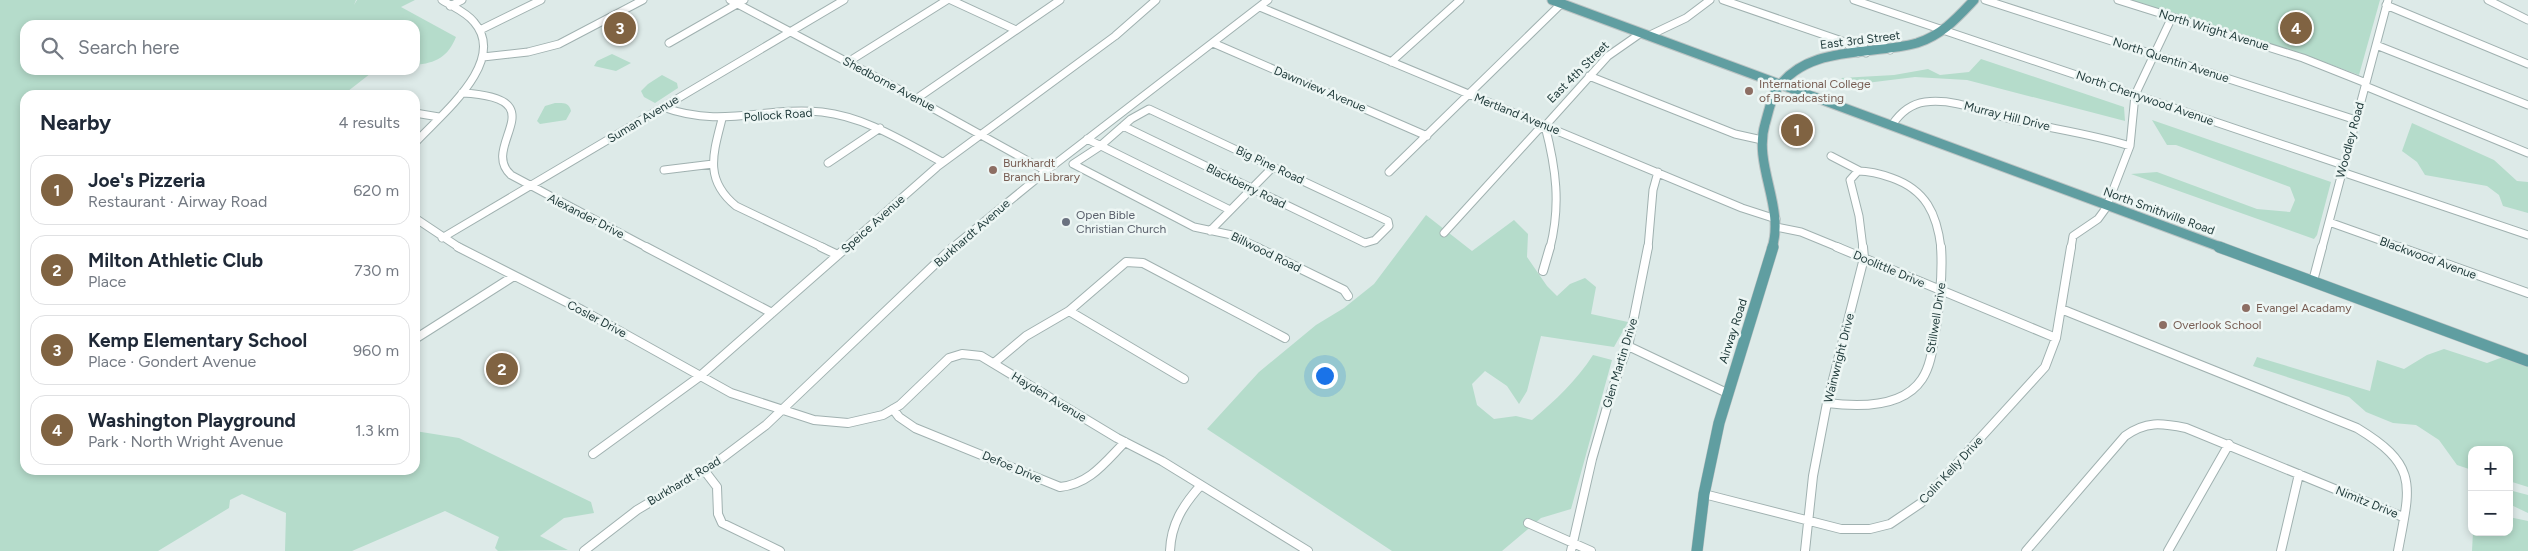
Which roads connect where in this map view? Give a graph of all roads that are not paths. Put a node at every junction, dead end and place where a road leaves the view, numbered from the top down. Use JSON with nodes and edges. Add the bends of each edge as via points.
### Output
{"nodes":[{"id":1,"x":442,"y":0,"type":"edge"},
{"id":2,"x":462,"y":0,"type":"edge"},
{"id":3,"x":541,"y":0,"type":"edge"},
{"id":4,"x":643,"y":0,"type":"edge"},
{"id":5,"x":730,"y":0,"type":"edge"},
{"id":6,"x":744,"y":0,"type":"edge"},
{"id":7,"x":844,"y":0,"type":"edge"},
{"id":8,"x":949,"y":0,"type":"edge"},
{"id":9,"x":1060,"y":0,"type":"edge"},
{"id":10,"x":1156,"y":0,"type":"edge"},
{"id":11,"x":1268,"y":0,"type":"edge"},
{"id":12,"x":1460,"y":0,"type":"edge"},
{"id":13,"x":1552,"y":0,"type":"edge"},
{"id":14,"x":1710,"y":0,"type":"edge"},
{"id":15,"x":1723,"y":0,"type":"edge"},
{"id":16,"x":1854,"y":0,"type":"edge"},
{"id":17,"x":1974,"y":0,"type":"edge"},
{"id":18,"x":1985,"y":0,"type":"edge"},
{"id":19,"x":2118,"y":0,"type":"edge"},
{"id":20,"x":2488,"y":0,"type":"edge"},
{"id":21,"x":2387,"y":2,"type":"edge"},
{"id":22,"x":737,"y":4,"type":"junction"},
{"id":23,"x":1562,"y":4,"type":"junction"},
{"id":24,"x":450,"y":6,"type":"junction"},
{"id":25,"x":1260,"y":7,"type":"junction"},
{"id":26,"x":2172,"y":17,"type":"junction"},
{"id":27,"x":2528,"y":20,"type":"edge"},
{"id":28,"x":480,"y":30,"type":"junction"},
{"id":29,"x":1016,"y":30,"type":"junction"},
{"id":30,"x":1946,"y":31,"type":"junction"},
{"id":31,"x":790,"y":32,"type":"junction"},
{"id":32,"x":1645,"y":35,"type":"junction"},
{"id":33,"x":669,"y":42,"type":"dead end"},
{"id":34,"x":1212,"y":43,"type":"junction"},
{"id":35,"x":2376,"y":45,"type":"junction"},
{"id":36,"x":1862,"y":53,"type":"junction"},
{"id":37,"x":2154,"y":55,"type":"junction"},
{"id":38,"x":483,"y":57,"type":"junction"},
{"id":39,"x":848,"y":62,"type":"junction"},
{"id":40,"x":1391,"y":62,"type":"junction"},
{"id":41,"x":2528,"y":64,"type":"edge"},
{"id":42,"x":1589,"y":76,"type":"junction"},
{"id":43,"x":1781,"y":84,"type":"junction"},
{"id":44,"x":2365,"y":84,"type":"junction"},
{"id":45,"x":462,"y":93,"type":"junction"},
{"id":46,"x":1468,"y":94,"type":"junction"},
{"id":47,"x":2136,"y":95,"type":"junction"},
{"id":48,"x":916,"y":99,"type":"junction"},
{"id":49,"x":2528,"y":105,"type":"edge"},
{"id":50,"x":663,"y":107,"type":"junction"},
{"id":51,"x":420,"y":114,"type":"edge"},
{"id":52,"x":439,"y":117,"type":"junction"},
{"id":53,"x":722,"y":119,"type":"junction"},
{"id":54,"x":2356,"y":120,"type":"junction"},
{"id":55,"x":1765,"y":121,"type":"joint"},
{"id":56,"x":1892,"y":125,"type":"junction"},
{"id":57,"x":1123,"y":126,"type":"junction"},
{"id":58,"x":1545,"y":126,"type":"junction"},
{"id":59,"x":880,"y":128,"type":"junction"},
{"id":60,"x":980,"y":134,"type":"junction"},
{"id":61,"x":1427,"y":136,"type":"junction"},
{"id":62,"x":420,"y":138,"type":"edge"},
{"id":63,"x":1087,"y":139,"type":"junction"},
{"id":64,"x":1762,"y":140,"type":"junction"},
{"id":65,"x":1099,"y":146,"type":"junction"},
{"id":66,"x":2130,"y":146,"type":"junction"},
{"id":67,"x":2528,"y":153,"type":"edge"},
{"id":68,"x":1831,"y":156,"type":"dead end"},
{"id":69,"x":942,"y":162,"type":"junction"},
{"id":70,"x":828,"y":163,"type":"dead end"},
{"id":71,"x":713,"y":164,"type":"junction"},
{"id":72,"x":1273,"y":167,"type":"junction"},
{"id":73,"x":2342,"y":168,"type":"junction"},
{"id":74,"x":664,"y":170,"type":"dead end"},
{"id":75,"x":1046,"y":171,"type":"junction"},
{"id":76,"x":1860,"y":171,"type":"junction"},
{"id":77,"x":1389,"y":172,"type":"dead end"},
{"id":78,"x":1658,"y":172,"type":"junction"},
{"id":79,"x":529,"y":186,"type":"junction"},
{"id":80,"x":1252,"y":188,"type":"junction"},
{"id":81,"x":2107,"y":205,"type":"junction"},
{"id":82,"x":1230,"y":210,"type":"junction"},
{"id":83,"x":420,"y":222,"type":"edge"},
{"id":84,"x":2329,"y":222,"type":"junction"},
{"id":85,"x":1776,"y":223,"type":"junction"},
{"id":86,"x":1210,"y":231,"type":"junction"},
{"id":87,"x":1444,"y":233,"type":"dead end"},
{"id":88,"x":2528,"y":235,"type":"edge"},
{"id":89,"x":442,"y":238,"type":"junction"},
{"id":90,"x":1370,"y":243,"type":"joint"},
{"id":91,"x":838,"y":255,"type":"junction"},
{"id":92,"x":1864,"y":258,"type":"junction"},
{"id":93,"x":1543,"y":272,"type":"dead end"},
{"id":94,"x":514,"y":276,"type":"junction"},
{"id":95,"x":2313,"y":281,"type":"junction"},
{"id":96,"x":1941,"y":291,"type":"junction"},
{"id":97,"x":2528,"y":293,"type":"edge"},
{"id":98,"x":1348,"y":296,"type":"dead end"},
{"id":99,"x":2061,"y":309,"type":"junction"},
{"id":100,"x":1069,"y":311,"type":"junction"},
{"id":101,"x":772,"y":313,"type":"junction"},
{"id":102,"x":420,"y":336,"type":"edge"},
{"id":103,"x":1286,"y":338,"type":"dead end"},
{"id":104,"x":2056,"y":338,"type":"junction"},
{"id":105,"x":1628,"y":346,"type":"junction"},
{"id":106,"x":2528,"y":361,"type":"edge"},
{"id":107,"x":994,"y":363,"type":"junction"},
{"id":108,"x":699,"y":377,"type":"junction"},
{"id":109,"x":1184,"y":379,"type":"dead end"},
{"id":110,"x":1727,"y":393,"type":"junction"},
{"id":111,"x":1827,"y":403,"type":"junction"},
{"id":112,"x":893,"y":409,"type":"junction"},
{"id":113,"x":784,"y":410,"type":"junction"},
{"id":114,"x":1124,"y":442,"type":"junction"},
{"id":115,"x":2229,"y":444,"type":"junction"},
{"id":116,"x":593,"y":454,"type":"dead end"},
{"id":117,"x":704,"y":470,"type":"junction"},
{"id":118,"x":2299,"y":474,"type":"junction"},
{"id":119,"x":1201,"y":485,"type":"junction"},
{"id":120,"x":1704,"y":494,"type":"junction"},
{"id":121,"x":2404,"y":517,"type":"junction"},
{"id":122,"x":1807,"y":521,"type":"junction"},
{"id":123,"x":1528,"y":523,"type":"dead end"},
{"id":124,"x":1572,"y":547,"type":"edge"},
{"id":125,"x":584,"y":551,"type":"edge"},
{"id":126,"x":780,"y":551,"type":"edge"},
{"id":127,"x":1170,"y":551,"type":"edge"},
{"id":128,"x":1308,"y":551,"type":"edge"},
{"id":129,"x":1591,"y":551,"type":"edge"},
{"id":130,"x":1698,"y":551,"type":"edge"},
{"id":131,"x":1805,"y":551,"type":"edge"},
{"id":132,"x":2026,"y":551,"type":"edge"},
{"id":133,"x":2168,"y":551,"type":"edge"},
{"id":134,"x":2281,"y":551,"type":"edge"},
{"id":135,"x":2398,"y":551,"type":"edge"}],
"edges":[{"from":1,"to":24,"type":"street"},
{"from":2,"to":24,"type":"street"},
{"from":3,"to":28,"type":"street"},
{"from":4,"to":38,"type":"street","via":[[558,44],[528,52]]},
{"from":5,"to":22,"type":"street","name":"Shedborne Avenue"},
{"from":6,"to":22,"type":"street"},
{"from":7,"to":31,"type":"street","name":"Suman Avenue"},
{"from":8,"to":29,"type":"street"},
{"from":8,"to":39,"type":"street"},
{"from":9,"to":29,"type":"street"},
{"from":10,"to":60,"type":"street","name":"Speice Avenue","via":[[1115,36]]},
{"from":11,"to":25,"type":"street","name":"Burkhardt Avenue"},
{"from":12,"to":40,"type":"street"},
{"from":13,"to":23,"type":"main road","name":"North Smithville Road"},
{"from":14,"to":32,"type":"street","name":"East 4th Street","via":[[1686,18]]},
{"from":15,"to":36,"type":"street","via":[[1845,42]]},
{"from":16,"to":30,"type":"street","name":"North Cherrywood Avenue"},
{"from":17,"to":30,"type":"main road","name":"East 3rd Street","via":[[1961,20]]},
{"from":18,"to":37,"type":"street","name":"North Quentin Avenue"},
{"from":19,"to":26,"type":"street","name":"North Wright Avenue"},
{"from":20,"to":27,"type":"street"},
{"from":21,"to":35,"type":"street","name":"Woodley Road"},
{"from":21,"to":41,"type":"street"},
{"from":22,"to":31,"type":"street","name":"Shedborne Avenue"},
{"from":22,"to":33,"type":"street"},
{"from":23,"to":32,"type":"main road","name":"North Smithville Road"},
{"from":23,"to":46,"type":"street"},
{"from":24,"to":28,"type":"street","via":[[471,19]]},
{"from":25,"to":34,"type":"street","name":"Burkhardt Avenue"},
{"from":25,"to":40,"type":"street","name":"Mertland Avenue"},
{"from":26,"to":37,"type":"street"},
{"from":26,"to":44,"type":"street","name":"North Wright Avenue","via":[[2303,58]]},
{"from":28,"to":38,"type":"street"},
{"from":29,"to":48,"type":"street"},
{"from":30,"to":36,"type":"main road","name":"East 3rd Street","via":[[1914,45]]},
{"from":30,"to":47,"type":"street","name":"North Cherrywood Avenue"},
{"from":31,"to":39,"type":"street","name":"Shedborne Avenue"},
{"from":31,"to":50,"type":"street","name":"Suman Avenue"},
{"from":32,"to":42,"type":"street","name":"East 4th Street","via":[[1615,51]]},
{"from":32,"to":43,"type":"main road","name":"North Smithville Road"},
{"from":34,"to":61,"type":"street","name":"Dawnview Avenue"},
{"from":34,"to":63,"type":"street","name":"Burkhardt Avenue"},
{"from":35,"to":44,"type":"street","name":"Woodley Road"},
{"from":35,"to":49,"type":"street"},
{"from":36,"to":43,"type":"main road","name":"East 3rd Street","via":[[1812,60],[1791,72]]},
{"from":37,"to":47,"type":"street"},
{"from":37,"to":54,"type":"street","name":"North Quentin Avenue"},
{"from":38,"to":45,"type":"street","via":[[476,75]]},
{"from":39,"to":48,"type":"street","name":"Shedborne Avenue"},
{"from":40,"to":46,"type":"street","name":"Mertland Avenue"},
{"from":42,"to":58,"type":"street","name":"East 4th Street"},
{"from":42,"to":64,"type":"street","via":[[1735,134]]},
{"from":43,"to":55,"type":"main road","name":"East 3rd Street"},
{"from":43,"to":56,"type":"main road","name":"North Smithville Road"},
{"from":44,"to":54,"type":"street","name":"Woodley Road"},
{"from":44,"to":67,"type":"street","name":"North Wright Avenue"},
{"from":45,"to":52,"type":"street"},
{"from":45,"to":79,"type":"street","name":"Alexander Drive","via":[[494,97],[510,108],[513,124],[502,150],[502,161],[507,172]]},
{"from":46,"to":58,"type":"street","name":"Mertland Avenue"},
{"from":46,"to":61,"type":"street"},
{"from":47,"to":66,"type":"street"},
{"from":47,"to":73,"type":"street","name":"North Cherrywood Avenue"},
{"from":48,"to":60,"type":"street","name":"Shedborne Avenue"},
{"from":50,"to":53,"type":"street","name":"Pollock Road","via":[[686,116]]},
{"from":50,"to":79,"type":"street","name":"Suman Avenue"},
{"from":51,"to":52,"type":"street"},
{"from":52,"to":62,"type":"street"},
{"from":53,"to":59,"type":"street","name":"Pollock Road","via":[[818,112],[851,117]]},
{"from":53,"to":71,"type":"street"},
{"from":54,"to":73,"type":"street","name":"Woodley Road"},
{"from":55,"to":64,"type":"main road","name":"Airway Road"},
{"from":56,"to":66,"type":"street","name":"Murray Hill Drive","via":[[1902,111],[1914,104],[1944,102]]},
{"from":56,"to":81,"type":"main road","name":"North Smithville Road"},
{"from":57,"to":65,"type":"street"},
{"from":57,"to":72,"type":"street","name":"Big Pine Road","via":[[1149,109]]},
{"from":57,"to":80,"type":"street","name":"Blackberry Road"},
{"from":58,"to":78,"type":"street","name":"Mertland Avenue"},
{"from":58,"to":87,"type":"street","name":"East 4th Street"},
{"from":58,"to":93,"type":"street","via":[[1556,175],[1558,204],[1554,237]]},
{"from":59,"to":69,"type":"street","name":"Pollock Road"},
{"from":59,"to":70,"type":"street"},
{"from":60,"to":69,"type":"street","name":"Speice Avenue"},
{"from":60,"to":75,"type":"street","name":"Shedborne Avenue"},
{"from":61,"to":77,"type":"street"},
{"from":63,"to":65,"type":"street"},
{"from":63,"to":75,"type":"street","name":"Burkhardt Avenue"},
{"from":64,"to":85,"type":"main road","name":"Airway Road","via":[[1764,167],[1774,199]]},
{"from":65,"to":82,"type":"street"},
{"from":65,"to":86,"type":"street","name":"Billwood Road","via":[[1074,163],[1075,166],[1194,227]]},
{"from":66,"to":81,"type":"street"},
{"from":68,"to":76,"type":"street","name":"Stillwell Drive"},
{"from":69,"to":91,"type":"street","name":"Speice Avenue"},
{"from":71,"to":74,"type":"street"},
{"from":71,"to":91,"type":"street","via":[[718,188],[729,201]]},
{"from":72,"to":80,"type":"street"},
{"from":72,"to":90,"type":"street","name":"Big Pine Road","via":[[1390,224]]},
{"from":73,"to":84,"type":"street","name":"Woodley Road"},
{"from":73,"to":88,"type":"street","name":"North Cherrywood Avenue"},
{"from":75,"to":113,"type":"street","name":"Burkhardt Avenue","via":[[956,244]]},
{"from":76,"to":92,"type":"street","name":"Wainwright Drive","via":[[1851,176],[1850,184],[1859,216]]},
{"from":76,"to":96,"type":"street","name":"Stillwell Drive","via":[[1871,171],[1904,183],[1917,190],[1928,202],[1939,238]]},
{"from":78,"to":85,"type":"street","name":"Mertland Avenue"},
{"from":78,"to":105,"type":"street","name":"Glen Martin Drive","via":[[1653,190],[1646,263]]},
{"from":79,"to":89,"type":"street","name":"Suman Avenue"},
{"from":79,"to":101,"type":"street","name":"Alexander Drive"},
{"from":80,"to":82,"type":"street"},
{"from":80,"to":90,"type":"street","name":"Blackberry Road","via":[[1364,243]]},
{"from":81,"to":95,"type":"main road","name":"North Smithville Road"},
{"from":81,"to":99,"type":"street","name":"Colin Kelly Drive","via":[[2098,219],[2073,236]]},
{"from":82,"to":86,"type":"street"},
{"from":83,"to":89,"type":"street","name":"Cosler Drive"},
{"from":84,"to":95,"type":"street","name":"Woodley Road"},
{"from":84,"to":97,"type":"street","name":"Blackwood Avenue"},
{"from":85,"to":92,"type":"street","name":"Doolittle Drive"},
{"from":85,"to":110,"type":"main road","name":"Airway Road","via":[[1772,253]]},
{"from":86,"to":98,"type":"street","name":"Billwood Road","via":[[1232,234],[1344,290]]},
{"from":89,"to":94,"type":"street","name":"Cosler Drive"},
{"from":91,"to":101,"type":"street","name":"Speice Avenue"},
{"from":92,"to":96,"type":"street","name":"Doolittle Drive"},
{"from":92,"to":111,"type":"street","name":"Wainwright Drive"},
{"from":94,"to":102,"type":"street"},
{"from":94,"to":108,"type":"street","name":"Cosler Drive","via":[[582,310]]},
{"from":95,"to":106,"type":"main road","name":"North Smithville Road"},
{"from":96,"to":104,"type":"street","name":"Doolittle Drive"},
{"from":96,"to":111,"type":"street","name":"Stillwell Drive","via":[[1926,373],[1917,384],[1901,395],[1881,402]]},
{"from":99,"to":104,"type":"street","name":"Colin Kelly Drive"},
{"from":99,"to":121,"type":"street","name":"Nimitz Drive","via":[[2369,435],[2399,459],[2408,476]]},
{"from":100,"to":103,"type":"street","via":[[1124,264],[1135,261]]},
{"from":100,"to":107,"type":"street","via":[[1034,330]]},
{"from":100,"to":109,"type":"street"},
{"from":101,"to":108,"type":"street","name":"Speice Avenue"},
{"from":104,"to":122,"type":"street","name":"Colin Kelly Drive","via":[[2039,375],[1912,512],[1890,524],[1870,529],[1840,529]]},
{"from":105,"to":110,"type":"street"},
{"from":105,"to":124,"type":"street","name":"Glen Martin Drive","via":[[1611,393]]},
{"from":107,"to":112,"type":"street","name":"Hayden Avenue","via":[[975,354],[949,358]]},
{"from":107,"to":114,"type":"street","name":"Hayden Avenue"},
{"from":108,"to":113,"type":"street","name":"Cosler Drive","via":[[750,401]]},
{"from":108,"to":116,"type":"street","name":"Speice Avenue"},
{"from":110,"to":120,"type":"main road","name":"Airway Road"},
{"from":111,"to":122,"type":"street","name":"Wainwright Drive"},
{"from":112,"to":113,"type":"street","name":"Hayden Avenue","via":[[864,421],[837,424]]},
{"from":112,"to":114,"type":"street","name":"Defoe Drive","via":[[915,428],[1060,487],[1076,486],[1086,481]]},
{"from":113,"to":117,"type":"street","name":"Burkhardt Road"},
{"from":114,"to":119,"type":"street","name":"Hayden Avenue"},
{"from":115,"to":118,"type":"street","name":"Nimitz Drive"},
{"from":115,"to":132,"type":"street","name":"Nimitz Drive","via":[[2177,426],[2156,424],[2138,427],[2116,444]]},
{"from":115,"to":133,"type":"street"},
{"from":117,"to":125,"type":"street","name":"Burkhardt Road","via":[[637,510]]},
{"from":117,"to":126,"type":"street","via":[[718,489],[717,514],[722,523]]},
{"from":118,"to":121,"type":"street","name":"Nimitz Drive"},
{"from":118,"to":134,"type":"street"},
{"from":119,"to":127,"type":"street","via":[[1179,512],[1173,525]]},
{"from":119,"to":128,"type":"street","name":"Hayden Avenue"},
{"from":120,"to":122,"type":"street","name":"Colin Kelly Drive"},
{"from":120,"to":130,"type":"main road","name":"Airway Road"},
{"from":121,"to":135,"type":"street"},
{"from":122,"to":131,"type":"street","name":"Wainwright Drive"},
{"from":123,"to":124,"type":"street"},
{"from":124,"to":129,"type":"street"}]}
